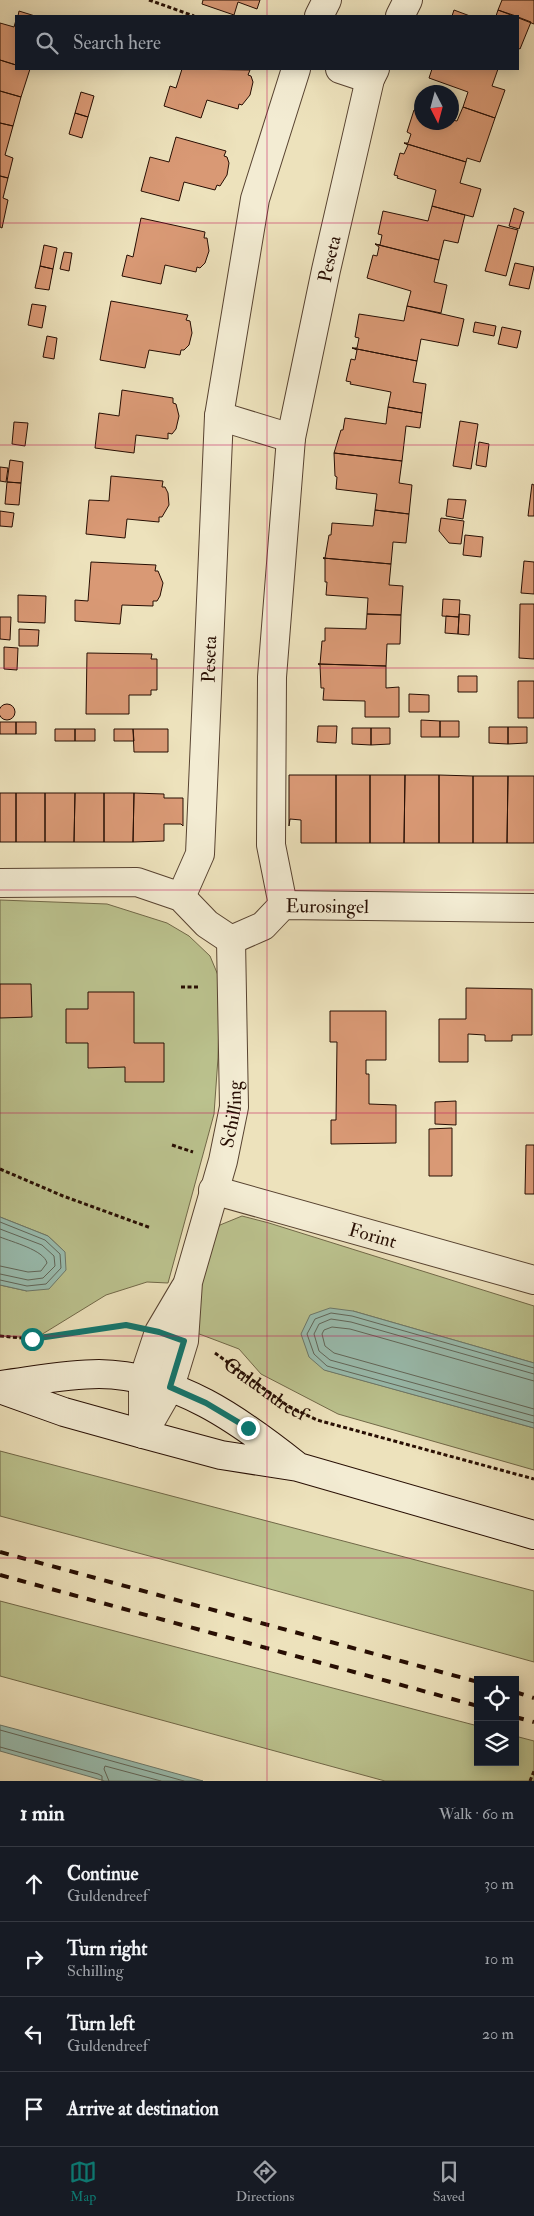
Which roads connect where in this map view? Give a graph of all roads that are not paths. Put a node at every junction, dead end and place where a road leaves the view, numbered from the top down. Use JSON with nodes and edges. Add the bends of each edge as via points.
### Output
{"nodes":[{"id":1,"x":327,"y":0,"type":"edge"},
{"id":2,"x":408,"y":0,"type":"edge"},
{"id":3,"x":320,"y":15,"type":"edge"},
{"id":4,"x":400,"y":15,"type":"edge"},
{"id":5,"x":296,"y":70,"type":"edge"},
{"id":6,"x":347,"y":70,"type":"edge"},
{"id":7,"x":373,"y":74,"type":"edge"},
{"id":8,"x":218,"y":416,"type":"junction"},
{"id":9,"x":292,"y":438,"type":"junction"},
{"id":10,"x":0,"y":883,"type":"edge"},
{"id":11,"x":181,"y":897,"type":"junction"},
{"id":12,"x":283,"y":905,"type":"junction"},
{"id":13,"x":534,"y":908,"type":"edge"},
{"id":14,"x":231,"y":940,"type":"junction"},
{"id":15,"x":213,"y":1190,"type":"junction"},
{"id":16,"x":534,"y":1280,"type":"edge"},
{"id":17,"x":172,"y":1336,"type":"junction"},
{"id":18,"x":143,"y":1380,"type":"junction"},
{"id":19,"x":0,"y":1385,"type":"edge"},
{"id":20,"x":170,"y":1387,"type":"junction"},
{"id":21,"x":0,"y":1389,"type":"edge"},
{"id":22,"x":143,"y":1434,"type":"junction"},
{"id":23,"x":298,"y":1467,"type":"junction"},
{"id":24,"x":534,"y":1535,"type":"edge"}],
"edges":[{"from":1,"to":3,"type":"street"},
{"from":2,"to":4,"type":"street"},
{"from":5,"to":8,"type":"street","name":"Peseta","via":[[255,199]]},
{"from":6,"to":7,"type":"street","name":"Peseta"},
{"from":7,"to":9,"type":"street","name":"Peseta","via":[[326,270]]},
{"from":8,"to":9,"type":"street"},
{"from":8,"to":11,"type":"street","name":"Peseta","via":[[200,854]]},
{"from":9,"to":12,"type":"street","name":"Peseta","via":[[272,677],[271,845]]},
{"from":10,"to":11,"type":"street","via":[[137,882]]},
{"from":11,"to":14,"type":"street","via":[[207,924]]},
{"from":12,"to":13,"type":"street","name":"Eurosingel"},
{"from":12,"to":14,"type":"street","name":"Eurosingel","via":[[262,926]]},
{"from":14,"to":15,"type":"street","name":"Schilling","via":[[234,1107],[223,1161]]},
{"from":15,"to":16,"type":"street","name":"Forint"},
{"from":15,"to":17,"type":"street","name":"Schilling"},
{"from":17,"to":18,"type":"street","name":"Schilling"},
{"from":17,"to":20,"type":"street","name":"Schilling"},
{"from":18,"to":19,"type":"street","via":[[99,1374]]},
{"from":18,"to":20,"type":"street"},
{"from":18,"to":22,"type":"street","name":"Schilling"},
{"from":20,"to":22,"type":"street","name":"Schilling"},
{"from":20,"to":23,"type":"street","via":[[206,1403],[248,1428]]},
{"from":21,"to":22,"type":"street","via":[[64,1412]]},
{"from":22,"to":23,"type":"street","via":[[221,1455]]},
{"from":23,"to":24,"type":"street"}]}
